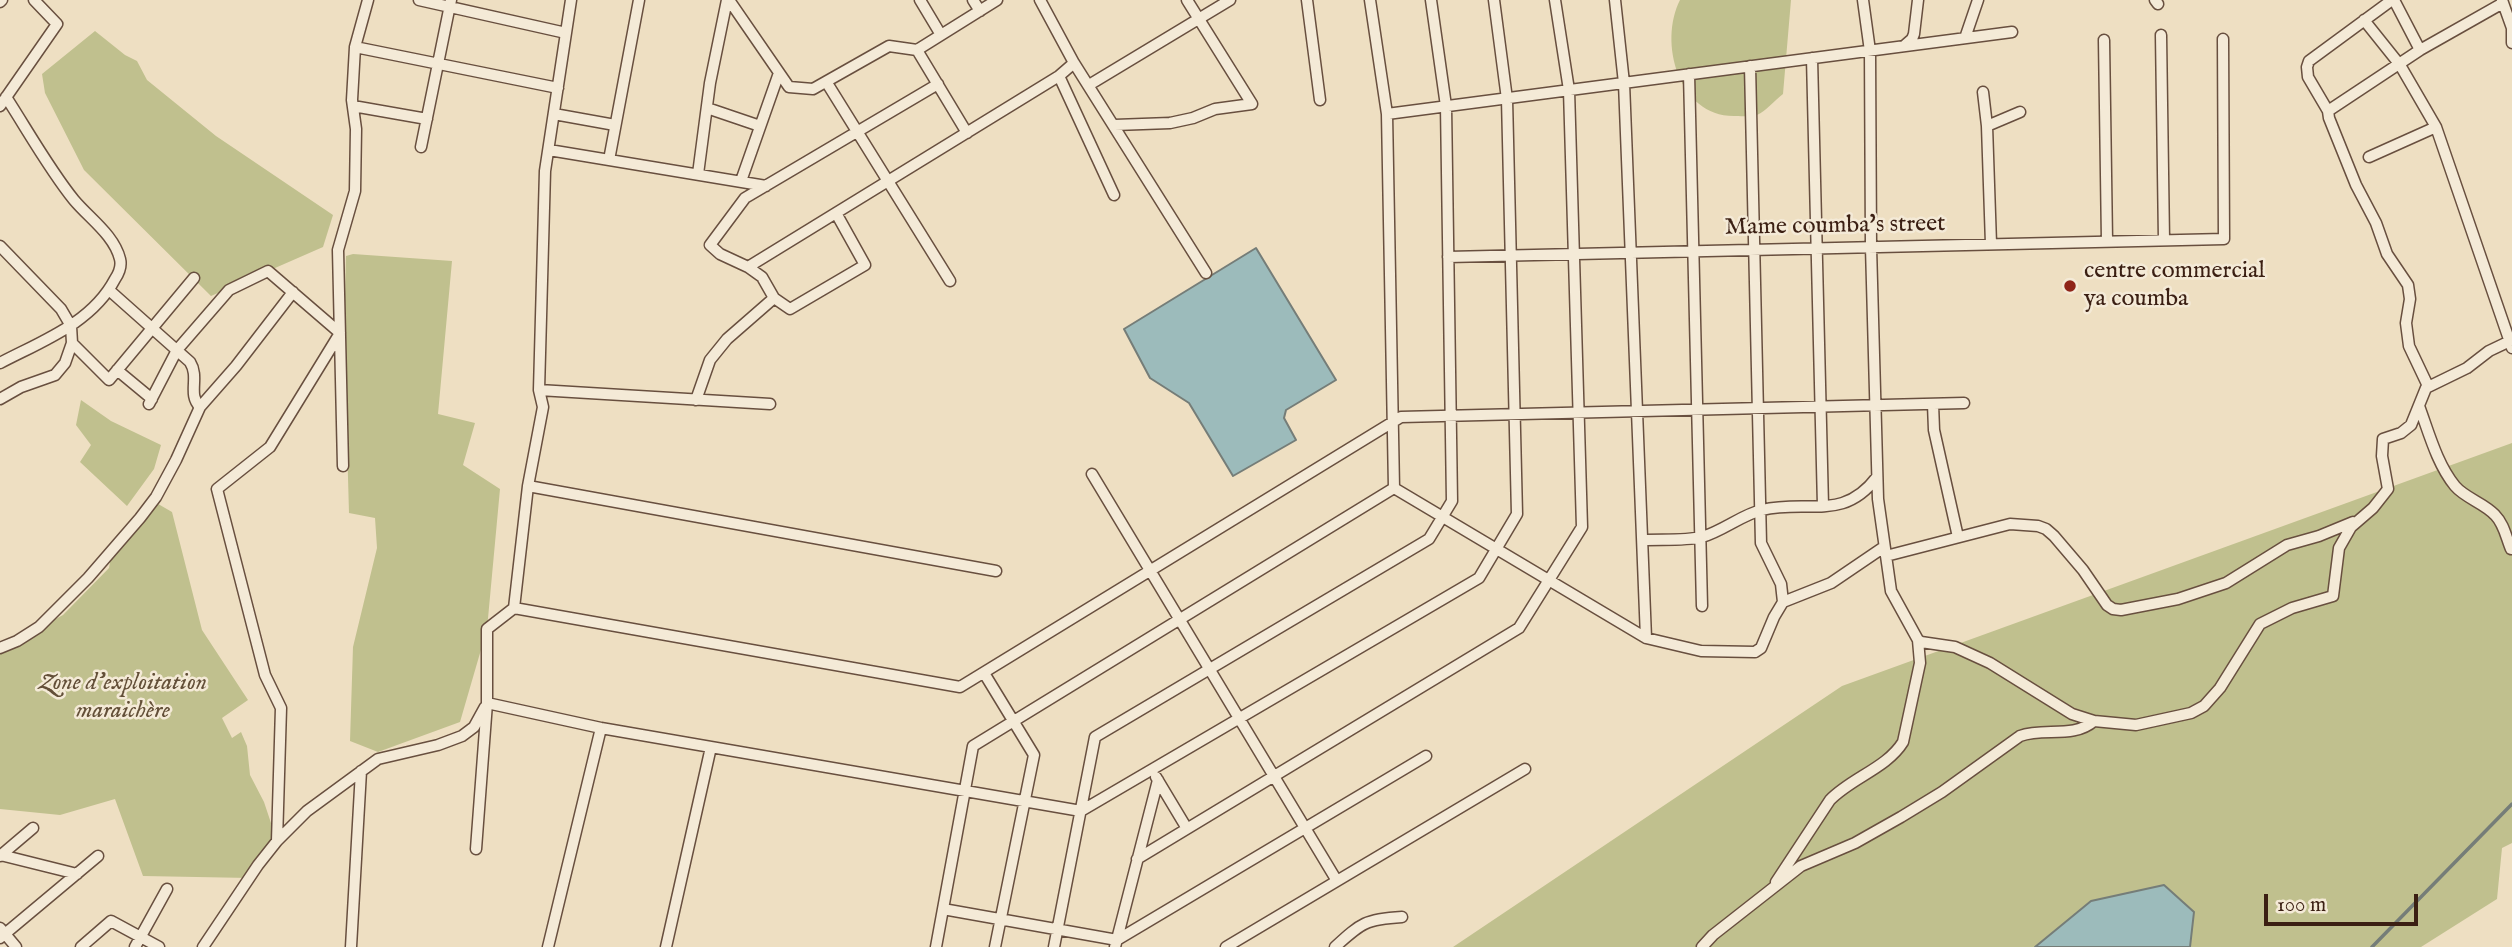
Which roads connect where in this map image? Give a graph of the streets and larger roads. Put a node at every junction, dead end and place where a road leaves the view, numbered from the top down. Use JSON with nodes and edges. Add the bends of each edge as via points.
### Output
{"nodes":[{"id":1,"x":34,"y":0,"type":"edge"},
{"id":2,"x":368,"y":0,"type":"edge"},
{"id":3,"x":419,"y":0,"type":"edge"},
{"id":4,"x":571,"y":0,"type":"edge"},
{"id":5,"x":639,"y":0,"type":"edge"},
{"id":6,"x":728,"y":0,"type":"edge"},
{"id":7,"x":920,"y":0,"type":"edge"},
{"id":8,"x":973,"y":0,"type":"edge"},
{"id":9,"x":997,"y":0,"type":"edge"},
{"id":10,"x":1040,"y":0,"type":"edge"},
{"id":11,"x":1187,"y":0,"type":"edge"},
{"id":12,"x":1230,"y":0,"type":"edge"},
{"id":13,"x":1307,"y":0,"type":"edge"},
{"id":14,"x":1370,"y":0,"type":"edge"},
{"id":15,"x":1432,"y":0,"type":"edge"},
{"id":16,"x":1494,"y":0,"type":"edge"},
{"id":17,"x":1556,"y":0,"type":"edge"},
{"id":18,"x":1615,"y":0,"type":"edge"},
{"id":19,"x":1863,"y":0,"type":"edge"},
{"id":20,"x":1918,"y":0,"type":"edge"},
{"id":21,"x":1979,"y":0,"type":"edge"},
{"id":22,"x":2393,"y":0,"type":"edge"},
{"id":23,"x":2503,"y":1,"type":"edge"},
{"id":24,"x":450,"y":3,"type":"edge"},
{"id":25,"x":980,"y":11,"type":"junction"},
{"id":26,"x":1199,"y":19,"type":"junction"},
{"id":27,"x":2364,"y":20,"type":"junction"},
{"id":28,"x":2012,"y":32,"type":"dead end"},
{"id":29,"x":566,"y":33,"type":"junction"},
{"id":30,"x":941,"y":35,"type":"junction"},
{"id":31,"x":2161,"y":35,"type":"dead end"},
{"id":32,"x":1965,"y":38,"type":"junction"},
{"id":33,"x":2223,"y":39,"type":"dead end"},
{"id":34,"x":2104,"y":40,"type":"dead end"},
{"id":35,"x":2512,"y":43,"type":"edge"},
{"id":36,"x":1904,"y":46,"type":"junction"},
{"id":37,"x":355,"y":47,"type":"junction"},
{"id":38,"x":917,"y":50,"type":"junction"},
{"id":39,"x":2420,"y":50,"type":"junction"},
{"id":40,"x":1870,"y":51,"type":"junction"},
{"id":41,"x":1812,"y":58,"type":"junction"},
{"id":42,"x":1074,"y":63,"type":"junction"},
{"id":43,"x":438,"y":64,"type":"junction"},
{"id":44,"x":2400,"y":65,"type":"junction"},
{"id":45,"x":1751,"y":66,"type":"junction"},
{"id":46,"x":779,"y":74,"type":"junction"},
{"id":47,"x":1689,"y":74,"type":"junction"},
{"id":48,"x":1059,"y":76,"type":"junction"},
{"id":49,"x":827,"y":83,"type":"junction"},
{"id":50,"x":1624,"y":83,"type":"junction"},
{"id":51,"x":938,"y":84,"type":"junction"},
{"id":52,"x":1089,"y":85,"type":"junction"},
{"id":53,"x":558,"y":88,"type":"junction"},
{"id":54,"x":1569,"y":90,"type":"junction"},
{"id":55,"x":1983,"y":92,"type":"dead end"},
{"id":56,"x":1507,"y":99,"type":"junction"},
{"id":57,"x":1320,"y":100,"type":"dead end"},
{"id":58,"x":3,"y":102,"type":"edge"},
{"id":59,"x":353,"y":106,"type":"junction"},
{"id":60,"x":1446,"y":106,"type":"junction"},
{"id":61,"x":706,"y":108,"type":"junction"},
{"id":62,"x":2328,"y":111,"type":"junction"},
{"id":63,"x":2020,"y":112,"type":"dead end"},
{"id":64,"x":554,"y":114,"type":"junction"},
{"id":65,"x":1387,"y":114,"type":"junction"},
{"id":66,"x":427,"y":119,"type":"junction"},
{"id":67,"x":615,"y":125,"type":"junction"},
{"id":68,"x":1115,"y":125,"type":"junction"},
{"id":69,"x":1987,"y":126,"type":"junction"},
{"id":70,"x":760,"y":127,"type":"junction"},
{"id":71,"x":2436,"y":127,"type":"junction"},
{"id":72,"x":857,"y":132,"type":"junction"},
{"id":73,"x":967,"y":133,"type":"junction"},
{"id":74,"x":421,"y":147,"type":"dead end"},
{"id":75,"x":548,"y":150,"type":"junction"},
{"id":76,"x":2369,"y":157,"type":"dead end"},
{"id":77,"x":609,"y":160,"type":"junction"},
{"id":78,"x":698,"y":174,"type":"junction"},
{"id":79,"x":741,"y":181,"type":"junction"},
{"id":80,"x":888,"y":181,"type":"junction"},
{"id":81,"x":766,"y":186,"type":"junction"},
{"id":82,"x":1114,"y":195,"type":"dead end"},
{"id":83,"x":835,"y":213,"type":"junction"},
{"id":84,"x":2164,"y":240,"type":"junction"},
{"id":85,"x":2108,"y":241,"type":"junction"},
{"id":86,"x":1991,"y":244,"type":"junction"},
{"id":87,"x":0,"y":246,"type":"edge"},
{"id":88,"x":1871,"y":247,"type":"junction"},
{"id":89,"x":1817,"y":248,"type":"junction"},
{"id":90,"x":1755,"y":250,"type":"junction"},
{"id":91,"x":1694,"y":251,"type":"junction"},
{"id":92,"x":1631,"y":252,"type":"junction"},
{"id":93,"x":1573,"y":254,"type":"junction"},
{"id":94,"x":1511,"y":255,"type":"junction"},
{"id":95,"x":1448,"y":257,"type":"junction"},
{"id":96,"x":748,"y":267,"type":"junction"},
{"id":97,"x":1206,"y":272,"type":"dead end"},
{"id":98,"x":194,"y":278,"type":"dead end"},
{"id":99,"x":950,"y":281,"type":"dead end"},
{"id":100,"x":109,"y":290,"type":"junction"},
{"id":101,"x":293,"y":292,"type":"junction"},
{"id":102,"x":774,"y":298,"type":"junction"},
{"id":103,"x":72,"y":326,"type":"junction"},
{"id":104,"x":152,"y":328,"type":"junction"},
{"id":105,"x":340,"y":332,"type":"junction"},
{"id":106,"x":72,"y":343,"type":"junction"},
{"id":107,"x":2511,"y":343,"type":"edge"},
{"id":108,"x":177,"y":350,"type":"junction"},
{"id":109,"x":0,"y":363,"type":"edge"},
{"id":110,"x":117,"y":370,"type":"junction"},
{"id":111,"x":2428,"y":386,"type":"junction"},
{"id":112,"x":540,"y":390,"type":"junction"},
{"id":113,"x":0,"y":399,"type":"edge"},
{"id":114,"x":696,"y":400,"type":"junction"},
{"id":115,"x":1964,"y":403,"type":"dead end"},
{"id":116,"x":770,"y":404,"type":"dead end"},
{"id":117,"x":1933,"y":404,"type":"junction"},
{"id":118,"x":1875,"y":405,"type":"junction"},
{"id":119,"x":2419,"y":405,"type":"junction"},
{"id":120,"x":200,"y":407,"type":"junction"},
{"id":121,"x":1821,"y":407,"type":"junction"},
{"id":122,"x":1759,"y":408,"type":"junction"},
{"id":123,"x":1697,"y":410,"type":"junction"},
{"id":124,"x":1637,"y":412,"type":"junction"},
{"id":125,"x":1578,"y":413,"type":"junction"},
{"id":126,"x":1515,"y":415,"type":"junction"},
{"id":127,"x":1450,"y":416,"type":"junction"},
{"id":128,"x":1391,"y":424,"type":"junction"},
{"id":129,"x":343,"y":466,"type":"dead end"},
{"id":130,"x":1092,"y":474,"type":"dead end"},
{"id":131,"x":1877,"y":477,"type":"junction"},
{"id":132,"x":528,"y":486,"type":"junction"},
{"id":133,"x":1394,"y":488,"type":"junction"},
{"id":134,"x":1823,"y":506,"type":"junction"},
{"id":135,"x":1761,"y":510,"type":"junction"},
{"id":136,"x":1442,"y":517,"type":"junction"},
{"id":137,"x":2360,"y":519,"type":"junction"},
{"id":138,"x":1700,"y":537,"type":"junction"},
{"id":139,"x":1958,"y":537,"type":"junction"},
{"id":140,"x":1643,"y":540,"type":"junction"},
{"id":141,"x":1497,"y":549,"type":"junction"},
{"id":142,"x":2511,"y":549,"type":"edge"},
{"id":143,"x":1885,"y":551,"type":"junction"},
{"id":144,"x":996,"y":571,"type":"dead end"},
{"id":145,"x":1150,"y":571,"type":"junction"},
{"id":146,"x":1549,"y":580,"type":"junction"},
{"id":147,"x":1783,"y":602,"type":"junction"},
{"id":148,"x":1702,"y":606,"type":"dead end"},
{"id":149,"x":514,"y":608,"type":"junction"},
{"id":150,"x":1179,"y":619,"type":"junction"},
{"id":151,"x":1646,"y":638,"type":"junction"},
{"id":152,"x":1918,"y":640,"type":"junction"},
{"id":153,"x":1,"y":646,"type":"edge"},
{"id":154,"x":1209,"y":669,"type":"junction"},
{"id":155,"x":984,"y":673,"type":"junction"},
{"id":156,"x":486,"y":704,"type":"junction"},
{"id":157,"x":1239,"y":719,"type":"junction"},
{"id":158,"x":1013,"y":721,"type":"junction"},
{"id":159,"x":2094,"y":721,"type":"junction"},
{"id":160,"x":601,"y":728,"type":"junction"},
{"id":161,"x":710,"y":747,"type":"junction"},
{"id":162,"x":1426,"y":756,"type":"dead end"},
{"id":163,"x":1525,"y":769,"type":"dead end"},
{"id":164,"x":1152,"y":770,"type":"junction"},
{"id":165,"x":360,"y":771,"type":"junction"},
{"id":166,"x":1273,"y":775,"type":"junction"},
{"id":167,"x":1158,"y":780,"type":"junction"},
{"id":168,"x":965,"y":791,"type":"junction"},
{"id":169,"x":1024,"y":801,"type":"junction"},
{"id":170,"x":1081,"y":811,"type":"junction"},
{"id":171,"x":1186,"y":827,"type":"junction"},
{"id":172,"x":33,"y":828,"type":"dead end"},
{"id":173,"x":1305,"y":828,"type":"junction"},
{"id":174,"x":277,"y":841,"type":"junction"},
{"id":175,"x":476,"y":849,"type":"dead end"},
{"id":176,"x":1,"y":855,"type":"edge"},
{"id":177,"x":98,"y":856,"type":"dead end"},
{"id":178,"x":1138,"y":859,"type":"junction"},
{"id":179,"x":77,"y":874,"type":"junction"},
{"id":180,"x":1337,"y":881,"type":"junction"},
{"id":181,"x":1772,"y":888,"type":"junction"},
{"id":182,"x":167,"y":889,"type":"dead end"},
{"id":183,"x":943,"y":909,"type":"junction"},
{"id":184,"x":1402,"y":916,"type":"dead end"},
{"id":185,"x":1001,"y":919,"type":"junction"},
{"id":186,"x":1058,"y":929,"type":"junction"},
{"id":187,"x":2,"y":933,"type":"edge"},
{"id":188,"x":140,"y":937,"type":"junction"},
{"id":189,"x":1116,"y":944,"type":"edge"},
{"id":190,"x":87,"y":945,"type":"edge"},
{"id":191,"x":16,"y":947,"type":"edge"},
{"id":192,"x":135,"y":947,"type":"edge"},
{"id":193,"x":159,"y":947,"type":"edge"},
{"id":194,"x":203,"y":947,"type":"edge"},
{"id":195,"x":351,"y":947,"type":"edge"},
{"id":196,"x":548,"y":947,"type":"edge"},
{"id":197,"x":666,"y":947,"type":"edge"},
{"id":198,"x":936,"y":947,"type":"edge"},
{"id":199,"x":995,"y":947,"type":"edge"},
{"id":200,"x":1054,"y":947,"type":"edge"},
{"id":201,"x":1226,"y":947,"type":"edge"},
{"id":202,"x":1335,"y":947,"type":"edge"},
{"id":203,"x":1702,"y":947,"type":"edge"}],
"edges":[{"from":1,"to":58,"type":"street","via":[[57,24]]},
{"from":2,"to":37,"type":"street"},
{"from":3,"to":24,"type":"street"},
{"from":4,"to":29,"type":"street"},
{"from":5,"to":67,"type":"street"},
{"from":6,"to":46,"type":"street"},
{"from":6,"to":61,"type":"street"},
{"from":7,"to":30,"type":"street"},
{"from":8,"to":25,"type":"street"},
{"from":9,"to":25,"type":"street"},
{"from":10,"to":42,"type":"street"},
{"from":11,"to":26,"type":"street"},
{"from":12,"to":26,"type":"street"},
{"from":13,"to":57,"type":"street"},
{"from":14,"to":65,"type":"street"},
{"from":15,"to":60,"type":"street"},
{"from":16,"to":56,"type":"street"},
{"from":17,"to":54,"type":"street"},
{"from":18,"to":50,"type":"street"},
{"from":19,"to":40,"type":"street"},
{"from":20,"to":36,"type":"street","via":[[1914,34]]},
{"from":21,"to":32,"type":"street"},
{"from":22,"to":27,"type":"street"},
{"from":22,"to":39,"type":"street"},
{"from":23,"to":35,"type":"street"},
{"from":23,"to":39,"type":"street"},
{"from":24,"to":29,"type":"street"},
{"from":24,"to":43,"type":"street"},
{"from":25,"to":30,"type":"street"},
{"from":26,"to":52,"type":"street"},
{"from":26,"to":68,"type":"street","via":[[1252,104],[1170,123]]},
{"from":27,"to":44,"type":"street"},
{"from":27,"to":62,"type":"street","via":[[2306,67]]},
{"from":28,"to":32,"type":"street"},
{"from":29,"to":53,"type":"street"},
{"from":30,"to":38,"type":"street"},
{"from":31,"to":84,"type":"street"},
{"from":32,"to":36,"type":"street"},
{"from":33,"to":84,"type":"street","name":"Mame coumba's street","via":[[2224,239]]},
{"from":34,"to":85,"type":"street"},
{"from":36,"to":40,"type":"street"},
{"from":37,"to":43,"type":"street"},
{"from":37,"to":59,"type":"street"},
{"from":38,"to":49,"type":"street","via":[[889,46]]},
{"from":38,"to":51,"type":"street"},
{"from":39,"to":44,"type":"street"},
{"from":40,"to":41,"type":"street"},
{"from":40,"to":88,"type":"street"},
{"from":41,"to":45,"type":"street"},
{"from":41,"to":89,"type":"street"},
{"from":42,"to":48,"type":"street"},
{"from":42,"to":52,"type":"street"},
{"from":43,"to":53,"type":"street"},
{"from":43,"to":66,"type":"street"},
{"from":44,"to":62,"type":"street"},
{"from":44,"to":71,"type":"street"},
{"from":45,"to":47,"type":"street"},
{"from":45,"to":90,"type":"street"},
{"from":46,"to":49,"type":"street","via":[[789,87],[813,89]]},
{"from":46,"to":70,"type":"street"},
{"from":47,"to":50,"type":"street"},
{"from":47,"to":91,"type":"street"},
{"from":48,"to":73,"type":"street"},
{"from":48,"to":82,"type":"street"},
{"from":49,"to":72,"type":"street"},
{"from":50,"to":54,"type":"street"},
{"from":50,"to":92,"type":"street"},
{"from":51,"to":72,"type":"street"},
{"from":51,"to":73,"type":"street"},
{"from":52,"to":68,"type":"street"},
{"from":53,"to":64,"type":"street"},
{"from":54,"to":56,"type":"street"},
{"from":54,"to":93,"type":"street"},
{"from":55,"to":69,"type":"street"},
{"from":56,"to":60,"type":"street"},
{"from":56,"to":94,"type":"street"},
{"from":58,"to":100,"type":"street","via":[[74,200],[113,244],[121,261]]},
{"from":59,"to":66,"type":"street"},
{"from":59,"to":105,"type":"street","via":[[355,191],[338,250]]},
{"from":60,"to":65,"type":"street"},
{"from":60,"to":95,"type":"street"},
{"from":61,"to":70,"type":"street"},
{"from":61,"to":78,"type":"street"},
{"from":62,"to":111,"type":"street","via":[[2387,254],[2407,285],[2409,346]]},
{"from":63,"to":69,"type":"street"},
{"from":64,"to":67,"type":"street"},
{"from":64,"to":75,"type":"street"},
{"from":65,"to":128,"type":"street"},
{"from":66,"to":74,"type":"street"},
{"from":67,"to":77,"type":"street"},
{"from":68,"to":97,"type":"street"},
{"from":69,"to":86,"type":"street"},
{"from":70,"to":79,"type":"street"},
{"from":71,"to":76,"type":"street"},
{"from":71,"to":107,"type":"street"},
{"from":72,"to":80,"type":"street"},
{"from":72,"to":81,"type":"street"},
{"from":73,"to":80,"type":"street"},
{"from":75,"to":77,"type":"street"},
{"from":75,"to":112,"type":"street"},
{"from":77,"to":78,"type":"street"},
{"from":78,"to":79,"type":"street"},
{"from":79,"to":81,"type":"street"},
{"from":80,"to":83,"type":"street"},
{"from":80,"to":99,"type":"street"},
{"from":81,"to":96,"type":"street","via":[[745,198],[710,246]]},
{"from":83,"to":96,"type":"street"},
{"from":83,"to":102,"type":"street","via":[[865,265],[790,309]]},
{"from":84,"to":85,"type":"street","name":"Mame coumba's street"},
{"from":85,"to":86,"type":"street","name":"Mame coumba's street"},
{"from":86,"to":88,"type":"street","name":"Mame coumba's street"},
{"from":87,"to":103,"type":"street"},
{"from":88,"to":89,"type":"street","name":"Mame coumba's street"},
{"from":88,"to":118,"type":"street"},
{"from":89,"to":90,"type":"street","name":"Mame coumba's street"},
{"from":89,"to":121,"type":"street"},
{"from":90,"to":91,"type":"street","name":"Mame coumba's street"},
{"from":90,"to":122,"type":"street"},
{"from":91,"to":92,"type":"street","name":"Mame coumba's street"},
{"from":91,"to":123,"type":"street"},
{"from":92,"to":93,"type":"street","name":"Mame coumba's street"},
{"from":92,"to":124,"type":"street"},
{"from":93,"to":94,"type":"street","name":"Mame coumba's street"},
{"from":93,"to":125,"type":"street"},
{"from":94,"to":95,"type":"street","name":"Mame coumba's street"},
{"from":94,"to":126,"type":"street"},
{"from":95,"to":127,"type":"street"},
{"from":96,"to":102,"type":"street","via":[[762,277]]},
{"from":98,"to":104,"type":"street"},
{"from":100,"to":103,"type":"street"},
{"from":100,"to":104,"type":"street"},
{"from":101,"to":105,"type":"street"},
{"from":101,"to":108,"type":"street","via":[[268,271],[229,290]]},
{"from":101,"to":120,"type":"street"},
{"from":102,"to":114,"type":"street","via":[[710,360]]},
{"from":103,"to":106,"type":"street"},
{"from":103,"to":109,"type":"street"},
{"from":104,"to":108,"type":"street"},
{"from":104,"to":110,"type":"street"},
{"from":105,"to":129,"type":"street"},
{"from":105,"to":174,"type":"street","via":[[270,447],[217,489],[265,675],[281,708]]},
{"from":106,"to":110,"type":"street","via":[[109,380]]},
{"from":106,"to":113,"type":"street","via":[[55,376]]},
{"from":107,"to":111,"type":"street"},
{"from":108,"to":110,"type":"street","via":[[150,402]]},
{"from":108,"to":120,"type":"street","via":[[194,368],[194,396]]},
{"from":111,"to":119,"type":"street"},
{"from":112,"to":114,"type":"street"},
{"from":112,"to":132,"type":"street","via":[[544,407]]},
{"from":114,"to":116,"type":"street"},
{"from":115,"to":117,"type":"street"},
{"from":117,"to":118,"type":"street"},
{"from":117,"to":139,"type":"street","via":[[1934,430]]},
{"from":118,"to":121,"type":"street"},
{"from":118,"to":131,"type":"street"},
{"from":119,"to":137,"type":"street","via":[[2403,432],[2383,439],[2388,489]]},
{"from":119,"to":142,"type":"street","via":[[2452,482],[2493,512]]},
{"from":120,"to":153,"type":"street","via":[[176,460],[140,518],[39,627]]},
{"from":121,"to":122,"type":"street"},
{"from":121,"to":134,"type":"street"},
{"from":122,"to":123,"type":"street"},
{"from":122,"to":135,"type":"street"},
{"from":123,"to":124,"type":"street"},
{"from":123,"to":138,"type":"street"},
{"from":124,"to":125,"type":"street"},
{"from":124,"to":140,"type":"street"},
{"from":125,"to":126,"type":"street"},
{"from":125,"to":146,"type":"street","via":[[1582,527]]},
{"from":126,"to":127,"type":"street"},
{"from":126,"to":141,"type":"street","via":[[1517,514]]},
{"from":127,"to":128,"type":"street","via":[[1401,417]]},
{"from":127,"to":136,"type":"street","via":[[1452,501]]},
{"from":128,"to":133,"type":"street"},
{"from":128,"to":145,"type":"street"},
{"from":130,"to":145,"type":"street"},
{"from":131,"to":134,"type":"street","via":[[1860,496]]},
{"from":131,"to":143,"type":"street"},
{"from":132,"to":144,"type":"street"},
{"from":132,"to":149,"type":"street"},
{"from":133,"to":136,"type":"street"},
{"from":133,"to":150,"type":"street"},
{"from":134,"to":135,"type":"street"},
{"from":135,"to":138,"type":"street"},
{"from":135,"to":147,"type":"street","via":[[1761,543],[1781,584]]},
{"from":136,"to":141,"type":"street"},
{"from":136,"to":154,"type":"street","via":[[1429,539]]},
{"from":137,"to":139,"type":"street","via":[[2287,545],[2227,583],[2121,610],[2100,598],[2083,570],[2046,528],[2010,524]]},
{"from":137,"to":159,"type":"street","via":[[2339,550],[2333,596],[2260,624],[2204,706],[2136,725]]},
{"from":138,"to":140,"type":"street"},
{"from":138,"to":148,"type":"street"},
{"from":139,"to":143,"type":"street"},
{"from":140,"to":151,"type":"street"},
{"from":141,"to":146,"type":"street"},
{"from":141,"to":157,"type":"street","via":[[1479,578]]},
{"from":143,"to":147,"type":"street","via":[[1831,583]]},
{"from":143,"to":152,"type":"street","via":[[1893,597]]},
{"from":145,"to":150,"type":"street"},
{"from":145,"to":155,"type":"street"},
{"from":146,"to":151,"type":"street"},
{"from":146,"to":166,"type":"street","via":[[1519,628]]},
{"from":147,"to":151,"type":"street","via":[[1755,652],[1701,651]]},
{"from":149,"to":155,"type":"street","via":[[960,687]]},
{"from":149,"to":156,"type":"street","via":[[487,629]]},
{"from":150,"to":154,"type":"street"},
{"from":150,"to":158,"type":"street"},
{"from":152,"to":159,"type":"street","via":[[1963,650],[2057,706]]},
{"from":152,"to":181,"type":"street","via":[[1920,663],[1899,748],[1830,800]]},
{"from":154,"to":157,"type":"street"},
{"from":154,"to":170,"type":"street","via":[[1095,737]]},
{"from":155,"to":158,"type":"street"},
{"from":156,"to":160,"type":"street"},
{"from":156,"to":165,"type":"street","via":[[474,727],[462,736],[378,759]]},
{"from":156,"to":175,"type":"street"},
{"from":157,"to":164,"type":"street"},
{"from":157,"to":166,"type":"street"},
{"from":158,"to":168,"type":"street","via":[[973,746]]},
{"from":158,"to":169,"type":"street","via":[[1034,755]]},
{"from":159,"to":181,"type":"street","via":[[2076,731],[2020,736],[1931,798],[1855,843],[1801,866]]},
{"from":160,"to":161,"type":"street"},
{"from":160,"to":196,"type":"street"},
{"from":161,"to":168,"type":"street"},
{"from":161,"to":197,"type":"street"},
{"from":162,"to":173,"type":"street"},
{"from":163,"to":180,"type":"street"},
{"from":164,"to":167,"type":"street"},
{"from":164,"to":170,"type":"street"},
{"from":165,"to":174,"type":"street","via":[[307,811]]},
{"from":165,"to":195,"type":"street"},
{"from":166,"to":171,"type":"street"},
{"from":166,"to":173,"type":"street"},
{"from":167,"to":171,"type":"street"},
{"from":167,"to":178,"type":"street"},
{"from":168,"to":169,"type":"street"},
{"from":168,"to":183,"type":"street"},
{"from":169,"to":170,"type":"street"},
{"from":169,"to":185,"type":"street"},
{"from":170,"to":186,"type":"street"},
{"from":171,"to":178,"type":"street"},
{"from":172,"to":176,"type":"street"},
{"from":173,"to":180,"type":"street"},
{"from":173,"to":189,"type":"street"},
{"from":174,"to":194,"type":"street"},
{"from":176,"to":179,"type":"street"},
{"from":177,"to":179,"type":"street"},
{"from":178,"to":189,"type":"street"},
{"from":179,"to":187,"type":"street"},
{"from":180,"to":201,"type":"street"},
{"from":181,"to":203,"type":"street"},
{"from":182,"to":188,"type":"street"},
{"from":183,"to":185,"type":"street"},
{"from":183,"to":198,"type":"street"},
{"from":184,"to":202,"type":"street","via":[[1366,921]]},
{"from":185,"to":186,"type":"street"},
{"from":185,"to":199,"type":"street"},
{"from":186,"to":189,"type":"street"},
{"from":186,"to":200,"type":"street"},
{"from":187,"to":191,"type":"street"},
{"from":188,"to":190,"type":"street","via":[[111,921]]},
{"from":188,"to":192,"type":"street"},
{"from":188,"to":193,"type":"street"}]}
